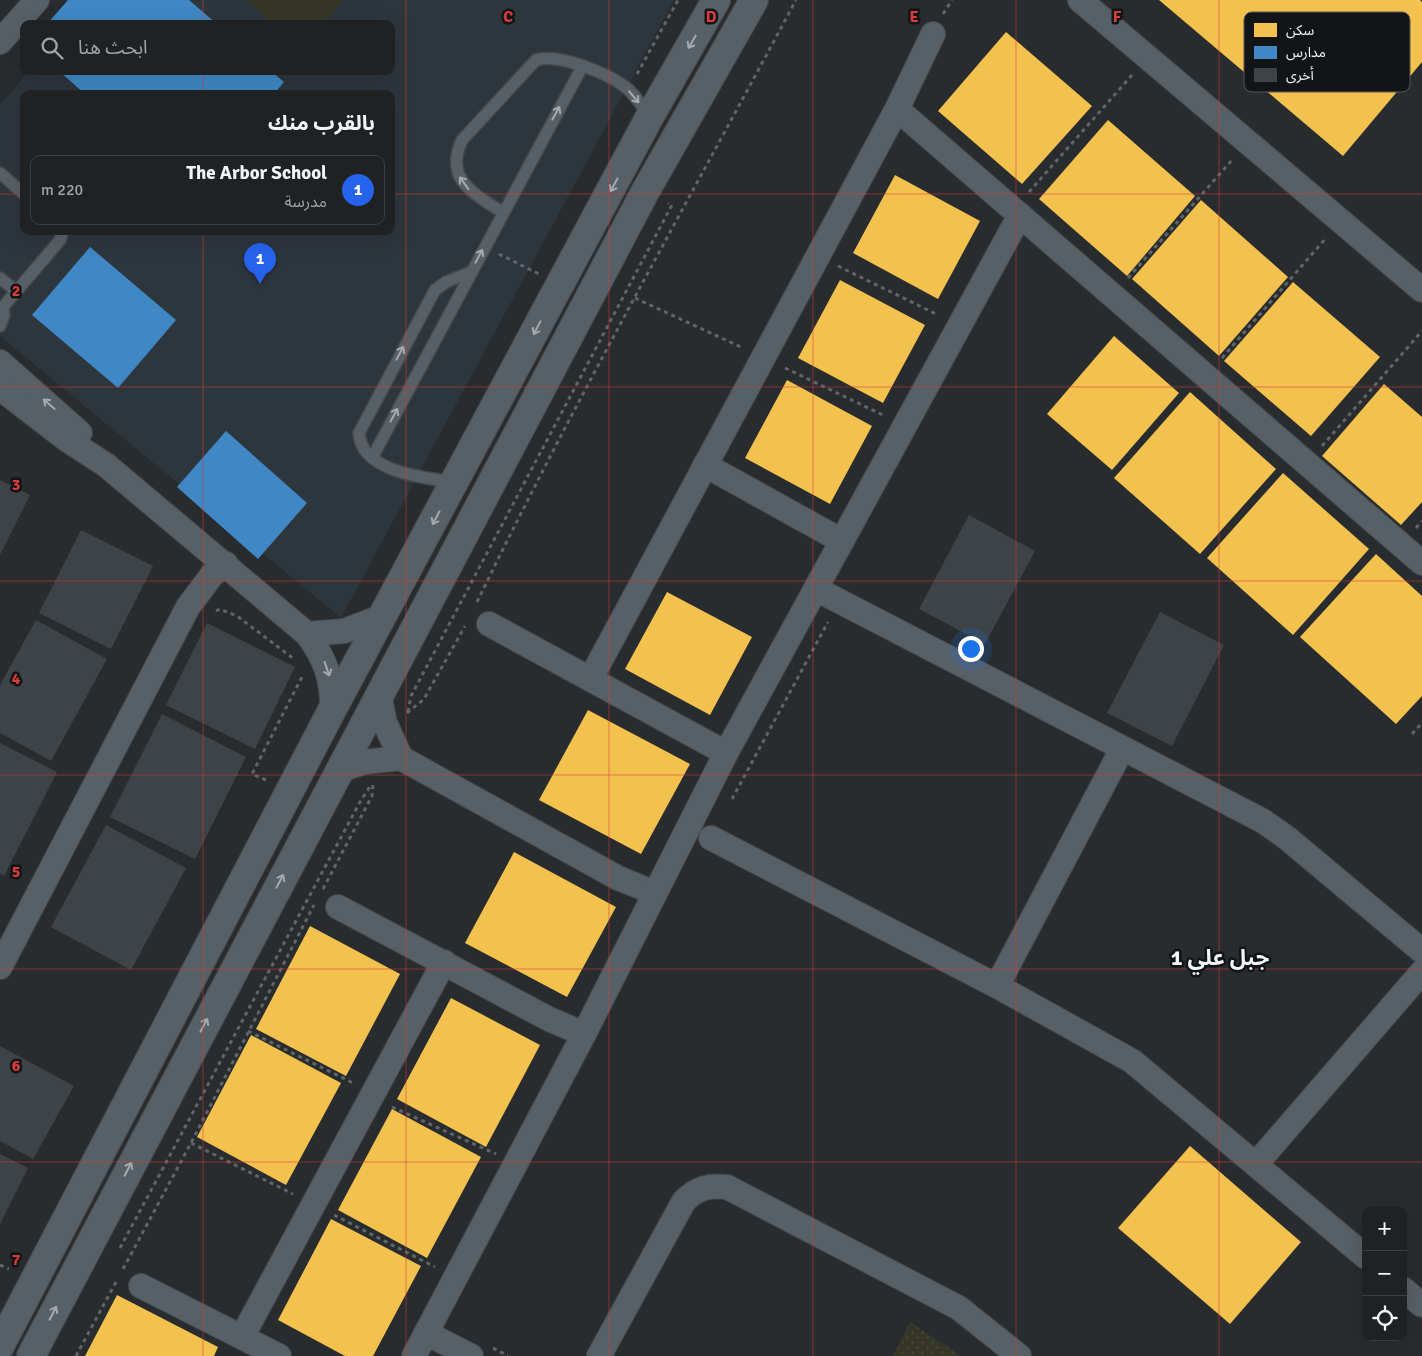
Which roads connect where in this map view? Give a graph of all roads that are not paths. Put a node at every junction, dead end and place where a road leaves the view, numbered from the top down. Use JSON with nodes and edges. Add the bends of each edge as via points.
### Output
{"nodes":[{"id":1,"x":36,"y":0,"type":"edge"},
{"id":2,"x":716,"y":0,"type":"edge"},
{"id":3,"x":754,"y":0,"type":"edge"},
{"id":4,"x":1080,"y":0,"type":"edge"},
{"id":5,"x":933,"y":34,"type":"dead end"},
{"id":6,"x":0,"y":42,"type":"edge"},
{"id":7,"x":582,"y":67,"type":"junction"},
{"id":8,"x":897,"y":109,"type":"junction"},
{"id":9,"x":650,"y":116,"type":"junction"},
{"id":10,"x":0,"y":173,"type":"edge"},
{"id":11,"x":20,"y":190,"type":"edge"},
{"id":12,"x":502,"y":212,"type":"junction"},
{"id":13,"x":1017,"y":212,"type":"junction"},
{"id":14,"x":62,"y":235,"type":"edge"},
{"id":15,"x":470,"y":272,"type":"junction"},
{"id":16,"x":0,"y":278,"type":"edge"},
{"id":17,"x":1422,"y":290,"type":"edge"},
{"id":18,"x":16,"y":291,"type":"junction"},
{"id":19,"x":2,"y":307,"type":"edge"},
{"id":20,"x":0,"y":326,"type":"edge"},
{"id":21,"x":0,"y":362,"type":"edge"},
{"id":22,"x":1,"y":390,"type":"edge"},
{"id":23,"x":372,"y":458,"type":"junction"},
{"id":24,"x":106,"y":465,"type":"junction"},
{"id":25,"x":705,"y":466,"type":"junction"},
{"id":26,"x":455,"y":482,"type":"junction"},
{"id":27,"x":842,"y":540,"type":"junction"},
{"id":28,"x":1422,"y":563,"type":"edge"},
{"id":29,"x":226,"y":564,"type":"junction"},
{"id":30,"x":816,"y":589,"type":"junction"},
{"id":31,"x":384,"y":616,"type":"junction"},
{"id":32,"x":481,"y":617,"type":"road end"},
{"id":33,"x":307,"y":634,"type":"junction"},
{"id":34,"x":591,"y":678,"type":"junction"},
{"id":35,"x":379,"y":695,"type":"junction"},
{"id":36,"x":332,"y":710,"type":"junction"},
{"id":37,"x":396,"y":748,"type":"junction"},
{"id":38,"x":1122,"y":749,"type":"junction"},
{"id":39,"x":726,"y":753,"type":"junction"},
{"id":40,"x":338,"y":771,"type":"junction"},
{"id":41,"x":711,"y":838,"type":"dead end"},
{"id":42,"x":655,"y":893,"type":"junction"},
{"id":43,"x":325,"y":901,"type":"road end"},
{"id":44,"x":1422,"y":951,"type":"edge"},
{"id":45,"x":444,"y":962,"type":"junction"},
{"id":46,"x":0,"y":967,"type":"edge"},
{"id":47,"x":1422,"y":972,"type":"edge"},
{"id":48,"x":997,"y":986,"type":"junction"},
{"id":49,"x":584,"y":1034,"type":"junction"},
{"id":50,"x":1256,"y":1164,"type":"junction"},
{"id":51,"x":1362,"y":1254,"type":"edge"},
{"id":52,"x":141,"y":1286,"type":"dead end"},
{"id":53,"x":1407,"y":1292,"type":"edge"},
{"id":54,"x":1422,"y":1305,"type":"edge"},
{"id":55,"x":426,"y":1333,"type":"junction"},
{"id":56,"x":242,"y":1337,"type":"junction"},
{"id":57,"x":0,"y":1346,"type":"edge"},
{"id":58,"x":31,"y":1356,"type":"edge"},
{"id":59,"x":279,"y":1356,"type":"edge"},
{"id":60,"x":414,"y":1356,"type":"edge"},
{"id":61,"x":471,"y":1356,"type":"edge"},
{"id":62,"x":599,"y":1356,"type":"edge"},
{"id":63,"x":1019,"y":1356,"type":"edge"}],
"edges":[{"from":1,"to":6,"type":"street"},
{"from":2,"to":9,"type":"street","one_way":true},
{"from":3,"to":35,"type":"street","via":[[645,192]]},
{"from":4,"to":17,"type":"street"},
{"from":5,"to":8,"type":"street"},
{"from":7,"to":9,"type":"lane","one_way":true,"via":[[615,80],[628,89]]},
{"from":12,"to":7,"type":"lane","one_way":true},
{"from":12,"to":7,"type":"lane","one_way":true,"via":[[463,184],[456,168],[456,152],[462,140],[536,60],[554,58]]},
{"from":8,"to":13,"type":"street"},
{"from":8,"to":25,"type":"street"},
{"from":9,"to":26,"type":"street","one_way":true},
{"from":10,"to":11,"type":"lane"},
{"from":15,"to":12,"type":"lane","one_way":true},
{"from":13,"to":27,"type":"street"},
{"from":13,"to":28,"type":"street"},
{"from":14,"to":18,"type":"lane"},
{"from":23,"to":15,"type":"lane","one_way":true},
{"from":23,"to":15,"type":"lane","one_way":true,"via":[[362,445],[359,432],[370,410],[435,290]]},
{"from":16,"to":18,"type":"lane"},
{"from":18,"to":19,"type":"lane"},
{"from":19,"to":20,"type":"lane","via":[[4,315]]},
{"from":24,"to":21,"type":"street","one_way":true,"via":[[79,432]]},
{"from":22,"to":24,"type":"street"},
{"from":23,"to":26,"type":"lane","via":[[403,474]]},
{"from":24,"to":29,"type":"street"},
{"from":25,"to":27,"type":"street"},
{"from":25,"to":34,"type":"street"},
{"from":26,"to":31,"type":"street","one_way":true},
{"from":27,"to":30,"type":"street"},
{"from":29,"to":33,"type":"street"},
{"from":29,"to":46,"type":"street","via":[[212,575],[188,607]]},
{"from":30,"to":38,"type":"street"},
{"from":30,"to":39,"type":"street"},
{"from":31,"to":33,"type":"street","via":[[344,631]]},
{"from":31,"to":36,"type":"street"},
{"from":32,"to":34,"type":"street"},
{"from":33,"to":36,"type":"street","one_way":true,"via":[[326,663]]},
{"from":34,"to":39,"type":"street"},
{"from":35,"to":37,"type":"street","via":[[385,723]]},
{"from":35,"to":40,"type":"street"},
{"from":36,"to":57,"type":"street"},
{"from":37,"to":40,"type":"street"},
{"from":37,"to":42,"type":"street","via":[[618,878]]},
{"from":38,"to":44,"type":"street","via":[[1276,829]]},
{"from":38,"to":48,"type":"street"},
{"from":39,"to":42,"type":"street"},
{"from":58,"to":40,"type":"street","one_way":true},
{"from":41,"to":48,"type":"street"},
{"from":42,"to":49,"type":"street"},
{"from":43,"to":45,"type":"street"},
{"from":45,"to":49,"type":"street","via":[[549,1019]]},
{"from":45,"to":56,"type":"street"},
{"from":47,"to":50,"type":"street"},
{"from":48,"to":50,"type":"street","via":[[1132,1061]]},
{"from":49,"to":55,"type":"street"},
{"from":50,"to":51,"type":"street"},
{"from":52,"to":56,"type":"street"},
{"from":53,"to":54,"type":"street"},
{"from":55,"to":60,"type":"street"},
{"from":55,"to":61,"type":"street"},
{"from":56,"to":59,"type":"street"},
{"from":62,"to":63,"type":"street","via":[[684,1201],[692,1193],[715,1186],[727,1187],[959,1308]]}]}
